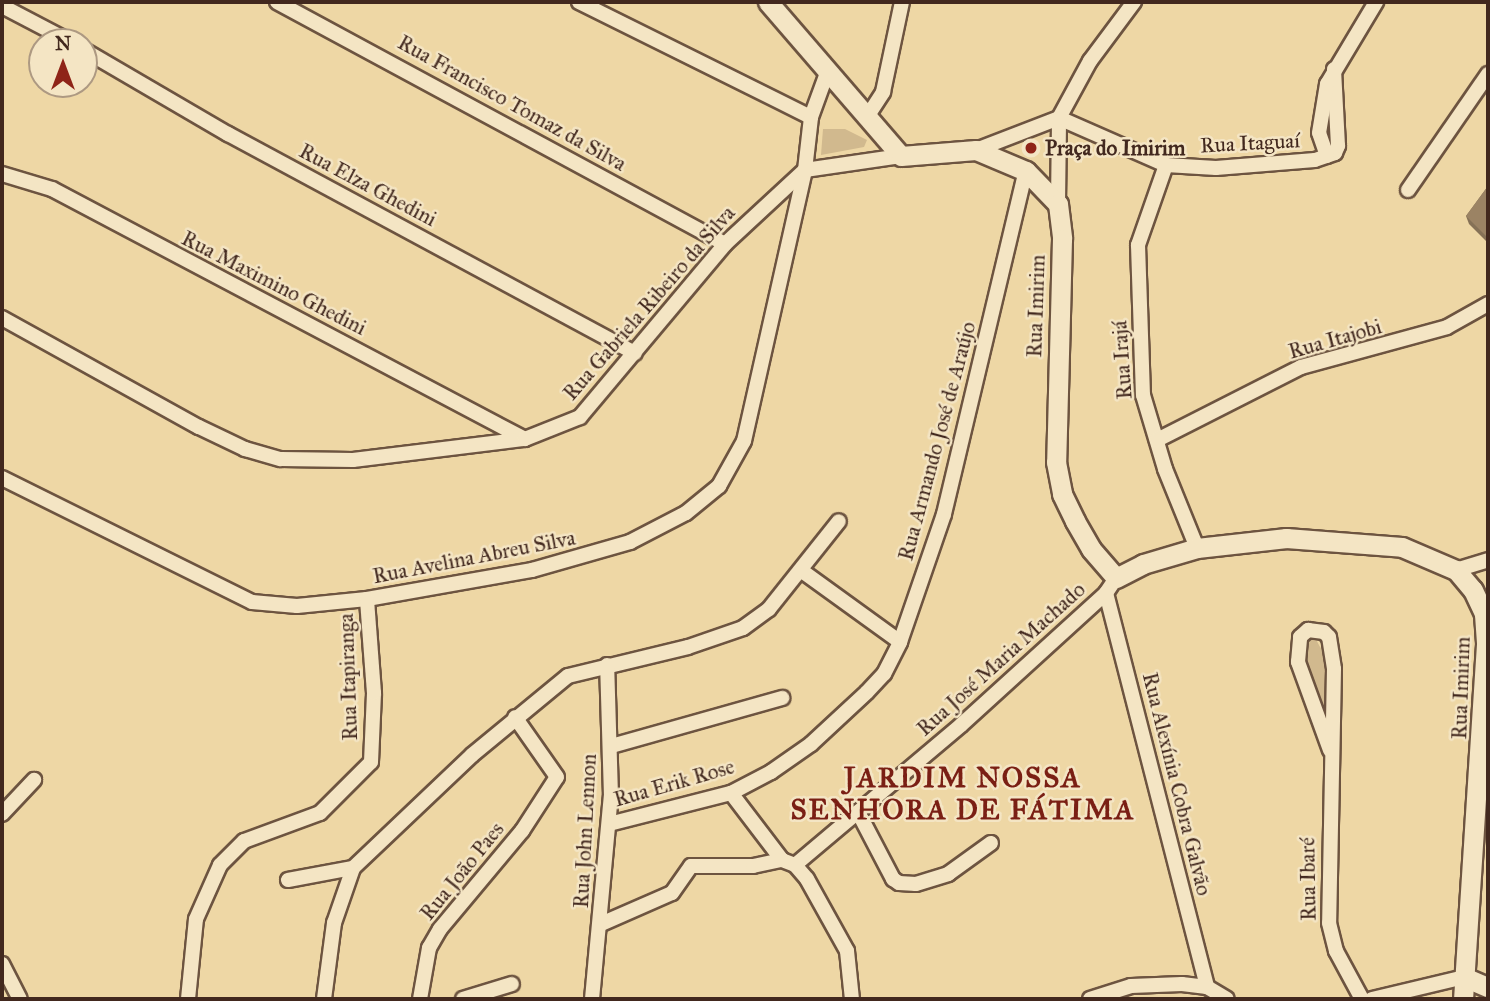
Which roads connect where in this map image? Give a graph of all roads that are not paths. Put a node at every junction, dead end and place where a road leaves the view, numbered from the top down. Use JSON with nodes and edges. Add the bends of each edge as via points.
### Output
{"nodes":[{"id":1,"x":277,"y":2,"type":"edge"},
{"id":2,"x":579,"y":2,"type":"edge"},
{"id":3,"x":768,"y":2,"type":"edge"},
{"id":4,"x":902,"y":2,"type":"edge"},
{"id":5,"x":1134,"y":2,"type":"edge"},
{"id":6,"x":1376,"y":2,"type":"edge"},
{"id":7,"x":2,"y":6,"type":"edge"},
{"id":8,"x":44,"y":28,"type":"edge"},
{"id":9,"x":98,"y":58,"type":"edge"},
{"id":10,"x":1334,"y":69,"type":"junction"},
{"id":11,"x":827,"y":74,"type":"junction"},
{"id":12,"x":1488,"y":74,"type":"edge"},
{"id":13,"x":811,"y":117,"type":"junction"},
{"id":14,"x":867,"y":117,"type":"junction"},
{"id":15,"x":1059,"y":118,"type":"junction"},
{"id":16,"x":976,"y":150,"type":"junction"},
{"id":17,"x":901,"y":156,"type":"junction"},
{"id":18,"x":1326,"y":156,"type":"junction"},
{"id":19,"x":1166,"y":165,"type":"junction"},
{"id":20,"x":805,"y":170,"type":"junction"},
{"id":21,"x":1026,"y":171,"type":"junction"},
{"id":22,"x":2,"y":174,"type":"edge"},
{"id":23,"x":1408,"y":190,"type":"dead end"},
{"id":24,"x":1058,"y":204,"type":"junction"},
{"id":25,"x":724,"y":244,"type":"junction"},
{"id":26,"x":1488,"y":304,"type":"edge"},
{"id":27,"x":2,"y":318,"type":"edge"},
{"id":28,"x":635,"y":353,"type":"junction"},
{"id":29,"x":525,"y":439,"type":"junction"},
{"id":30,"x":1157,"y":440,"type":"junction"},
{"id":31,"x":2,"y":478,"type":"edge"},
{"id":32,"x":839,"y":521,"type":"dead end"},
{"id":33,"x":1197,"y":548,"type":"junction"},
{"id":34,"x":1488,"y":560,"type":"edge"},
{"id":35,"x":802,"y":570,"type":"junction"},
{"id":36,"x":1456,"y":570,"type":"junction"},
{"id":37,"x":1111,"y":585,"type":"junction"},
{"id":38,"x":367,"y":599,"type":"junction"},
{"id":39,"x":900,"y":642,"type":"junction"},
{"id":40,"x":607,"y":665,"type":"junction"},
{"id":41,"x":782,"y":698,"type":"dead end"},
{"id":42,"x":515,"y":717,"type":"junction"},
{"id":43,"x":1486,"y":721,"type":"edge"},
{"id":44,"x":611,"y":746,"type":"junction"},
{"id":45,"x":1329,"y":750,"type":"junction"},
{"id":46,"x":34,"y":780,"type":"dead end"},
{"id":47,"x":731,"y":793,"type":"junction"},
{"id":48,"x":858,"y":813,"type":"junction"},
{"id":49,"x":2,"y":814,"type":"edge"},
{"id":50,"x":609,"y":824,"type":"junction"},
{"id":51,"x":991,"y":843,"type":"dead end"},
{"id":52,"x":789,"y":862,"type":"junction"},
{"id":53,"x":354,"y":867,"type":"junction"},
{"id":54,"x":288,"y":880,"type":"dead end"},
{"id":55,"x":601,"y":924,"type":"junction"},
{"id":56,"x":2,"y":964,"type":"edge"},
{"id":57,"x":1464,"y":976,"type":"junction"},
{"id":58,"x":512,"y":984,"type":"dead end"},
{"id":59,"x":1207,"y":987,"type":"junction"},
{"id":60,"x":1488,"y":987,"type":"edge"},
{"id":61,"x":20,"y":999,"type":"edge"},
{"id":62,"x":188,"y":999,"type":"edge"},
{"id":63,"x":324,"y":999,"type":"edge"},
{"id":64,"x":420,"y":999,"type":"edge"},
{"id":65,"x":463,"y":999,"type":"edge"},
{"id":66,"x":592,"y":999,"type":"edge"},
{"id":67,"x":852,"y":999,"type":"edge"},
{"id":68,"x":1090,"y":999,"type":"edge"},
{"id":69,"x":1227,"y":999,"type":"edge"},
{"id":70,"x":1363,"y":999,"type":"edge"},
{"id":71,"x":1372,"y":999,"type":"edge"},
{"id":72,"x":1463,"y":999,"type":"edge"}],
"edges":[{"from":1,"to":25,"type":"street","name":"Rua Francisco Tomaz da Silva"},
{"from":2,"to":13,"type":"street"},
{"from":3,"to":11,"type":"street"},
{"from":4,"to":14,"type":"street","via":[[883,92]]},
{"from":5,"to":15,"type":"street","via":[[1078,80]]},
{"from":6,"to":10,"type":"street","name":"Rua Itaguaí"},
{"from":7,"to":8,"type":"street"},
{"from":9,"to":28,"type":"street","name":"Rua Elza Ghedini","via":[[228,134]]},
{"from":10,"to":18,"type":"street","name":"Rua Itaguaí","via":[[1320,115],[1320,147]]},
{"from":10,"to":18,"type":"street","name":"Rua Itaguaí","via":[[1340,136],[1335,153]]},
{"from":11,"to":13,"type":"street","name":"Rua Avelina Abreu Silva"},
{"from":11,"to":14,"type":"street"},
{"from":12,"to":23,"type":"street"},
{"from":13,"to":20,"type":"street","name":"Rua Avelina Abreu Silva"},
{"from":14,"to":17,"type":"street"},
{"from":15,"to":16,"type":"street"},
{"from":15,"to":19,"type":"street","name":"Rua Itaguaí"},
{"from":15,"to":24,"type":"street"},
{"from":16,"to":17,"type":"street"},
{"from":16,"to":21,"type":"street"},
{"from":17,"to":20,"type":"street"},
{"from":18,"to":19,"type":"street","name":"Rua Itaguaí","via":[[1216,168]]},
{"from":19,"to":30,"type":"street","name":"Rua Irajá","via":[[1138,245],[1143,395]]},
{"from":20,"to":25,"type":"street","name":"Rua Gabriela Ribeiro da Silva"},
{"from":20,"to":38,"type":"street","name":"Rua Avelina Abreu Silva","via":[[744,441],[719,486],[687,513],[631,542],[532,570]]},
{"from":21,"to":24,"type":"street"},
{"from":21,"to":39,"type":"street","name":"Rua Armando José de Araújo","via":[[944,514]]},
{"from":22,"to":29,"type":"street","name":"Rua Maximino Ghedini","via":[[52,189]]},
{"from":24,"to":37,"type":"street","name":"Rua Imirim","via":[[1062,239],[1056,462],[1062,494]]},
{"from":25,"to":28,"type":"street","name":"Rua Gabriela Ribeiro da Silva"},
{"from":26,"to":30,"type":"street","name":"Rua Itajobi","via":[[1447,327],[1301,367]]},
{"from":27,"to":29,"type":"street","name":"Rua Gabriela Ribeiro da Silva","via":[[200,427],[245,449],[281,459],[353,460]]},
{"from":28,"to":29,"type":"street","name":"Rua Gabriela Ribeiro da Silva","via":[[580,417]]},
{"from":30,"to":33,"type":"street","name":"Rua Irajá"},
{"from":31,"to":38,"type":"street","name":"Rua Avelina Abreu Silva","via":[[252,602],[297,606]]},
{"from":32,"to":35,"type":"street"},
{"from":33,"to":36,"type":"street","via":[[1286,538],[1341,540],[1402,547]]},
{"from":33,"to":37,"type":"street","via":[[1143,564]]},
{"from":34,"to":36,"type":"street"},
{"from":35,"to":39,"type":"street"},
{"from":35,"to":40,"type":"street","via":[[769,609],[743,628],[688,647]]},
{"from":36,"to":43,"type":"street","name":"Rua Imirim","via":[[1484,614]]},
{"from":37,"to":48,"type":"street","name":"Rua José Maria Machado"},
{"from":37,"to":59,"type":"street","name":"Rua Alexínia Cobra Galvão"},
{"from":38,"to":62,"type":"street","name":"Rua Itapiranga","via":[[374,693],[371,762],[320,813],[244,841],[220,865],[196,919]]},
{"from":39,"to":47,"type":"street","name":"Rua Erik Rose","via":[[884,674],[811,744]]},
{"from":40,"to":42,"type":"street","via":[[568,676]]},
{"from":40,"to":44,"type":"street","name":"Rua John Lennon"},
{"from":41,"to":44,"type":"street"},
{"from":42,"to":53,"type":"street"},
{"from":42,"to":64,"type":"street","name":"Rua João Paes","via":[[557,777],[523,831],[440,929],[429,948]]},
{"from":43,"to":57,"type":"street","name":"Rua Imirim"},
{"from":44,"to":50,"type":"street","name":"Rua John Lennon"},
{"from":45,"to":45,"type":"street","name":"Rua Ibaré","via":[[1299,671],[1297,647],[1308,630],[1324,632],[1331,648]]},
{"from":45,"to":70,"type":"street","name":"Rua Ibaré","via":[[1329,923],[1336,951]]},
{"from":46,"to":49,"type":"street"},
{"from":47,"to":50,"type":"street","name":"Rua Erik Rose"},
{"from":47,"to":52,"type":"street"},
{"from":48,"to":51,"type":"street","via":[[899,883],[916,884],[948,874]]},
{"from":48,"to":52,"type":"street","name":"Rua José Maria Machado"},
{"from":50,"to":55,"type":"street","name":"Rua John Lennon"},
{"from":52,"to":55,"type":"street","via":[[691,866],[672,894]]},
{"from":52,"to":67,"type":"street","via":[[847,951]]},
{"from":53,"to":54,"type":"street"},
{"from":53,"to":63,"type":"street","via":[[334,923]]},
{"from":55,"to":66,"type":"street","name":"Rua John Lennon"},
{"from":56,"to":61,"type":"street"},
{"from":57,"to":60,"type":"street"},
{"from":57,"to":71,"type":"street"},
{"from":57,"to":72,"type":"street","name":"Rua Imirim"},
{"from":58,"to":65,"type":"street"},
{"from":59,"to":68,"type":"street","via":[[1131,986]]},
{"from":59,"to":69,"type":"street"}]}
